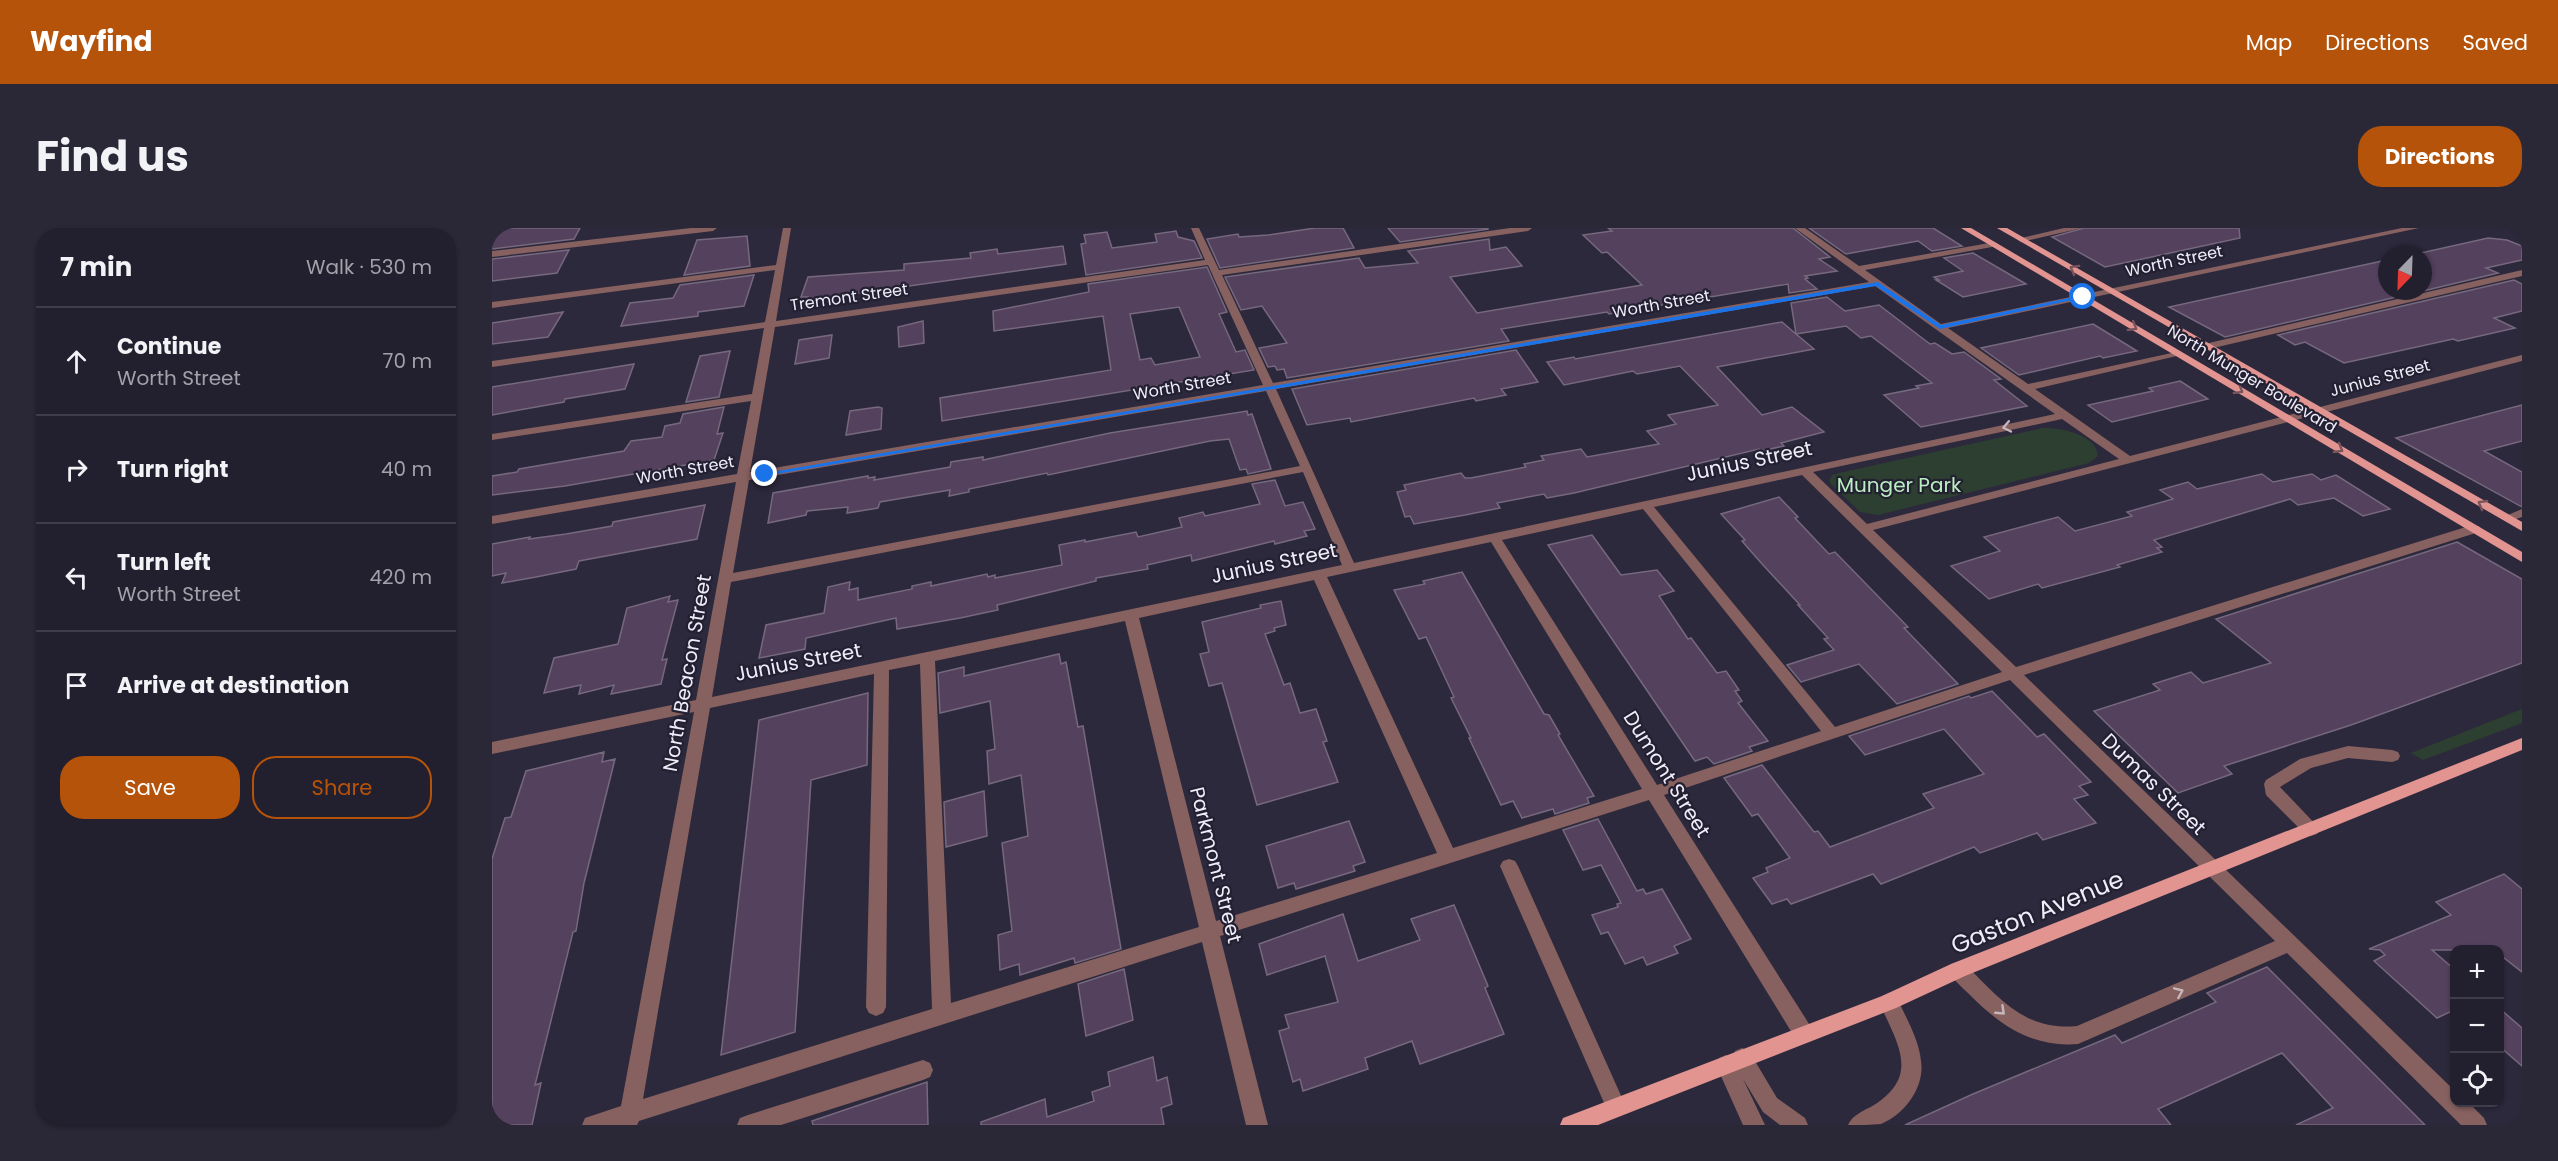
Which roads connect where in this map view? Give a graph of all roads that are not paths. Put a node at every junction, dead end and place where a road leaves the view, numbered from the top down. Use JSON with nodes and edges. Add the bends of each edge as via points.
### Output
{"nodes":[{"id":1,"x":713,"y":228,"type":"edge"},
{"id":2,"x":787,"y":228,"type":"edge"},
{"id":3,"x":1196,"y":228,"type":"edge"},
{"id":4,"x":1528,"y":228,"type":"edge"},
{"id":5,"x":1798,"y":228,"type":"edge"},
{"id":6,"x":1965,"y":228,"type":"edge"},
{"id":7,"x":2001,"y":228,"type":"edge"},
{"id":8,"x":2078,"y":228,"type":"edge"},
{"id":9,"x":2415,"y":228,"type":"edge"},
{"id":10,"x":2021,"y":239,"type":"junction"},
{"id":11,"x":1992,"y":244,"type":"junction"},
{"id":12,"x":492,"y":254,"type":"edge"},
{"id":13,"x":1210,"y":262,"type":"junction"},
{"id":14,"x":780,"y":267,"type":"junction"},
{"id":15,"x":1857,"y":269,"type":"junction"},
{"id":16,"x":1218,"y":273,"type":"junction"},
{"id":17,"x":2522,"y":273,"type":"edge"},
{"id":18,"x":1878,"y":284,"type":"junction"},
{"id":19,"x":2113,"y":290,"type":"junction"},
{"id":20,"x":2083,"y":297,"type":"junction"},
{"id":21,"x":492,"y":305,"type":"edge"},
{"id":22,"x":769,"y":323,"type":"junction"},
{"id":23,"x":1940,"y":327,"type":"junction"},
{"id":24,"x":2209,"y":346,"type":"junction"},
{"id":25,"x":2177,"y":353,"type":"junction"},
{"id":26,"x":2522,"y":358,"type":"edge"},
{"id":27,"x":492,"y":364,"type":"edge"},
{"id":28,"x":1269,"y":388,"type":"junction"},
{"id":29,"x":2026,"y":388,"type":"junction"},
{"id":30,"x":756,"y":396,"type":"junction"},
{"id":31,"x":2322,"y":411,"type":"junction"},
{"id":32,"x":2064,"y":415,"type":"junction"},
{"id":33,"x":2289,"y":420,"type":"junction"},
{"id":34,"x":492,"y":437,"type":"edge"},
{"id":35,"x":2128,"y":460,"type":"junction"},
{"id":36,"x":1307,"y":468,"type":"junction"},
{"id":37,"x":1805,"y":471,"type":"junction"},
{"id":38,"x":742,"y":478,"type":"junction"},
{"id":39,"x":1646,"y":505,"type":"junction"},
{"id":40,"x":2522,"y":513,"type":"edge"},
{"id":41,"x":2507,"y":518,"type":"junction"},
{"id":42,"x":492,"y":520,"type":"edge"},
{"id":43,"x":2522,"y":526,"type":"edge"},
{"id":44,"x":1863,"y":529,"type":"junction"},
{"id":45,"x":2474,"y":529,"type":"junction"},
{"id":46,"x":1494,"y":537,"type":"junction"},
{"id":47,"x":2522,"y":558,"type":"edge"},
{"id":48,"x":1350,"y":568,"type":"junction"},
{"id":49,"x":1319,"y":575,"type":"junction"},
{"id":50,"x":724,"y":579,"type":"junction"},
{"id":51,"x":1131,"y":615,"type":"junction"},
{"id":52,"x":927,"y":656,"type":"junction"},
{"id":53,"x":882,"y":667,"type":"junction"},
{"id":54,"x":2012,"y":674,"type":"junction"},
{"id":55,"x":703,"y":703,"type":"junction"},
{"id":56,"x":1831,"y":733,"type":"junction"},
{"id":57,"x":2522,"y":744,"type":"edge"},
{"id":58,"x":492,"y":748,"type":"edge"},
{"id":59,"x":2392,"y":756,"type":"dead end"},
{"id":60,"x":1654,"y":792,"type":"junction"},
{"id":61,"x":2311,"y":829,"type":"junction"},
{"id":62,"x":1448,"y":857,"type":"junction"},
{"id":63,"x":1509,"y":866,"type":"dead end"},
{"id":64,"x":2211,"y":869,"type":"junction"},
{"id":65,"x":1210,"y":931,"type":"junction"},
{"id":66,"x":2289,"y":944,"type":"junction"},
{"id":67,"x":1958,"y":970,"type":"junction"},
{"id":68,"x":1889,"y":1002,"type":"junction"},
{"id":69,"x":876,"y":1006,"type":"dead end"},
{"id":70,"x":942,"y":1015,"type":"junction"},
{"id":71,"x":1804,"y":1034,"type":"junction"},
{"id":72,"x":1734,"y":1062,"type":"junction"},
{"id":73,"x":923,"y":1070,"type":"dead end"},
{"id":74,"x":1616,"y":1107,"type":"junction"},
{"id":75,"x":629,"y":1119,"type":"edge"},
{"id":76,"x":593,"y":1125,"type":"edge"},
{"id":77,"x":748,"y":1125,"type":"edge"},
{"id":78,"x":1257,"y":1125,"type":"edge"},
{"id":79,"x":1571,"y":1125,"type":"edge"},
{"id":80,"x":1754,"y":1125,"type":"edge"},
{"id":81,"x":1797,"y":1125,"type":"edge"},
{"id":82,"x":1859,"y":1125,"type":"edge"},
{"id":83,"x":2476,"y":1125,"type":"edge"}],
"edges":[{"from":1,"to":12,"type":"street"},
{"from":2,"to":14,"type":"street","name":"North Beacon Street"},
{"from":3,"to":13,"type":"street"},
{"from":4,"to":16,"type":"street"},
{"from":5,"to":15,"type":"street"},
{"from":6,"to":11,"type":"main road","name":"North Munger Boulevard"},
{"from":7,"to":10,"type":"main road","name":"North Munger Boulevard"},
{"from":8,"to":10,"type":"street"},
{"from":9,"to":19,"type":"street","name":"Worth Street"},
{"from":19,"to":10,"type":"main road","name":"North Munger Boulevard","one_way":true},
{"from":11,"to":15,"type":"street"},
{"from":11,"to":20,"type":"main road","name":"North Munger Boulevard"},
{"from":13,"to":16,"type":"street"},
{"from":13,"to":22,"type":"street","name":"Tremont Street"},
{"from":14,"to":21,"type":"street"},
{"from":14,"to":22,"type":"street","name":"North Beacon Street"},
{"from":15,"to":18,"type":"street"},
{"from":16,"to":28,"type":"street"},
{"from":17,"to":24,"type":"street"},
{"from":18,"to":23,"type":"street"},
{"from":18,"to":28,"type":"street","name":"Worth Street"},
{"from":19,"to":20,"type":"street","name":"Worth Street"},
{"from":19,"to":24,"type":"main road","name":"North Munger Boulevard"},
{"from":20,"to":23,"type":"street","name":"Worth Street"},
{"from":20,"to":25,"type":"main road","name":"North Munger Boulevard","one_way":true},
{"from":22,"to":27,"type":"street","name":"Tremont Street"},
{"from":22,"to":30,"type":"street","name":"North Beacon Street"},
{"from":23,"to":29,"type":"street"},
{"from":24,"to":31,"type":"main road","name":"North Munger Boulevard"},
{"from":25,"to":29,"type":"street"},
{"from":25,"to":33,"type":"main road","name":"North Munger Boulevard","one_way":true},
{"from":26,"to":31,"type":"street","name":"Junius Street"},
{"from":28,"to":36,"type":"street"},
{"from":28,"to":38,"type":"street","name":"Worth Street"},
{"from":29,"to":32,"type":"street"},
{"from":30,"to":34,"type":"street"},
{"from":30,"to":38,"type":"street","name":"North Beacon Street"},
{"from":31,"to":33,"type":"street","name":"Junius Street"},
{"from":41,"to":31,"type":"main road","name":"North Munger Boulevard","one_way":true},
{"from":32,"to":35,"type":"street"},
{"from":32,"to":37,"type":"street","name":"Junius Street","one_way":true},
{"from":33,"to":35,"type":"street","name":"Junius Street"},
{"from":33,"to":45,"type":"main road","name":"North Munger Boulevard","one_way":true},
{"from":35,"to":44,"type":"street","name":"Junius Street"},
{"from":36,"to":48,"type":"street"},
{"from":36,"to":50,"type":"street"},
{"from":37,"to":39,"type":"street","name":"Junius Street"},
{"from":37,"to":44,"type":"street","name":"Dumas Street"},
{"from":38,"to":42,"type":"street","name":"Worth Street"},
{"from":38,"to":50,"type":"street","name":"North Beacon Street"},
{"from":39,"to":46,"type":"street","name":"Junius Street"},
{"from":39,"to":56,"type":"street"},
{"from":40,"to":41,"type":"street"},
{"from":41,"to":43,"type":"main road","name":"North Munger Boulevard"},
{"from":44,"to":54,"type":"street","name":"Dumas Street"},
{"from":45,"to":47,"type":"main road","name":"North Munger Boulevard"},
{"from":45,"to":54,"type":"street"},
{"from":46,"to":48,"type":"street","name":"Junius Street"},
{"from":46,"to":60,"type":"street","name":"Dumont Street"},
{"from":48,"to":49,"type":"street","name":"Junius Street"},
{"from":49,"to":51,"type":"street","name":"Junius Street"},
{"from":49,"to":62,"type":"street"},
{"from":50,"to":55,"type":"street","name":"North Beacon Street"},
{"from":51,"to":52,"type":"street","name":"Junius Street"},
{"from":51,"to":65,"type":"street","name":"Parkmont Street"},
{"from":52,"to":53,"type":"street","name":"Junius Street"},
{"from":52,"to":70,"type":"street"},
{"from":53,"to":55,"type":"street","name":"Junius Street"},
{"from":53,"to":69,"type":"street"},
{"from":54,"to":56,"type":"street"},
{"from":54,"to":64,"type":"street","name":"Dumas Street"},
{"from":55,"to":58,"type":"street","name":"Junius Street"},
{"from":55,"to":75,"type":"street","name":"North Beacon Street"},
{"from":56,"to":60,"type":"street"},
{"from":57,"to":61,"type":"main road","name":"Gaston Avenue"},
{"from":59,"to":61,"type":"street","via":[[2348,752],[2306,763],[2272,784],[2272,790]]},
{"from":60,"to":62,"type":"street"},
{"from":60,"to":71,"type":"street","name":"Dumont Street"},
{"from":61,"to":64,"type":"main road","name":"Gaston Avenue"},
{"from":62,"to":65,"type":"street"},
{"from":63,"to":74,"type":"street"},
{"from":64,"to":66,"type":"street","name":"Dumas Street"},
{"from":64,"to":67,"type":"main road","name":"Gaston Avenue"},
{"from":65,"to":70,"type":"street"},
{"from":65,"to":78,"type":"street","name":"Parkmont Street"},
{"from":67,"to":66,"type":"street","one_way":true,"via":[[2009,1019],[2043,1035],[2066,1037]]},
{"from":66,"to":83,"type":"street","name":"Dumas Street"},
{"from":67,"to":68,"type":"main road","name":"Gaston Avenue"},
{"from":68,"to":71,"type":"main road","name":"Gaston Avenue"},
{"from":68,"to":82,"type":"street","via":[[1910,1047],[1914,1064],[1911,1080],[1888,1110]]},
{"from":70,"to":75,"type":"street"},
{"from":71,"to":72,"type":"main road","name":"Gaston Avenue"},
{"from":72,"to":74,"type":"main road","name":"Gaston Avenue"},
{"from":72,"to":80,"type":"street"},
{"from":72,"to":81,"type":"street","via":[[1770,1105]]},
{"from":73,"to":77,"type":"street"},
{"from":74,"to":79,"type":"main road","name":"Gaston Avenue"},
{"from":75,"to":76,"type":"street"}]}
